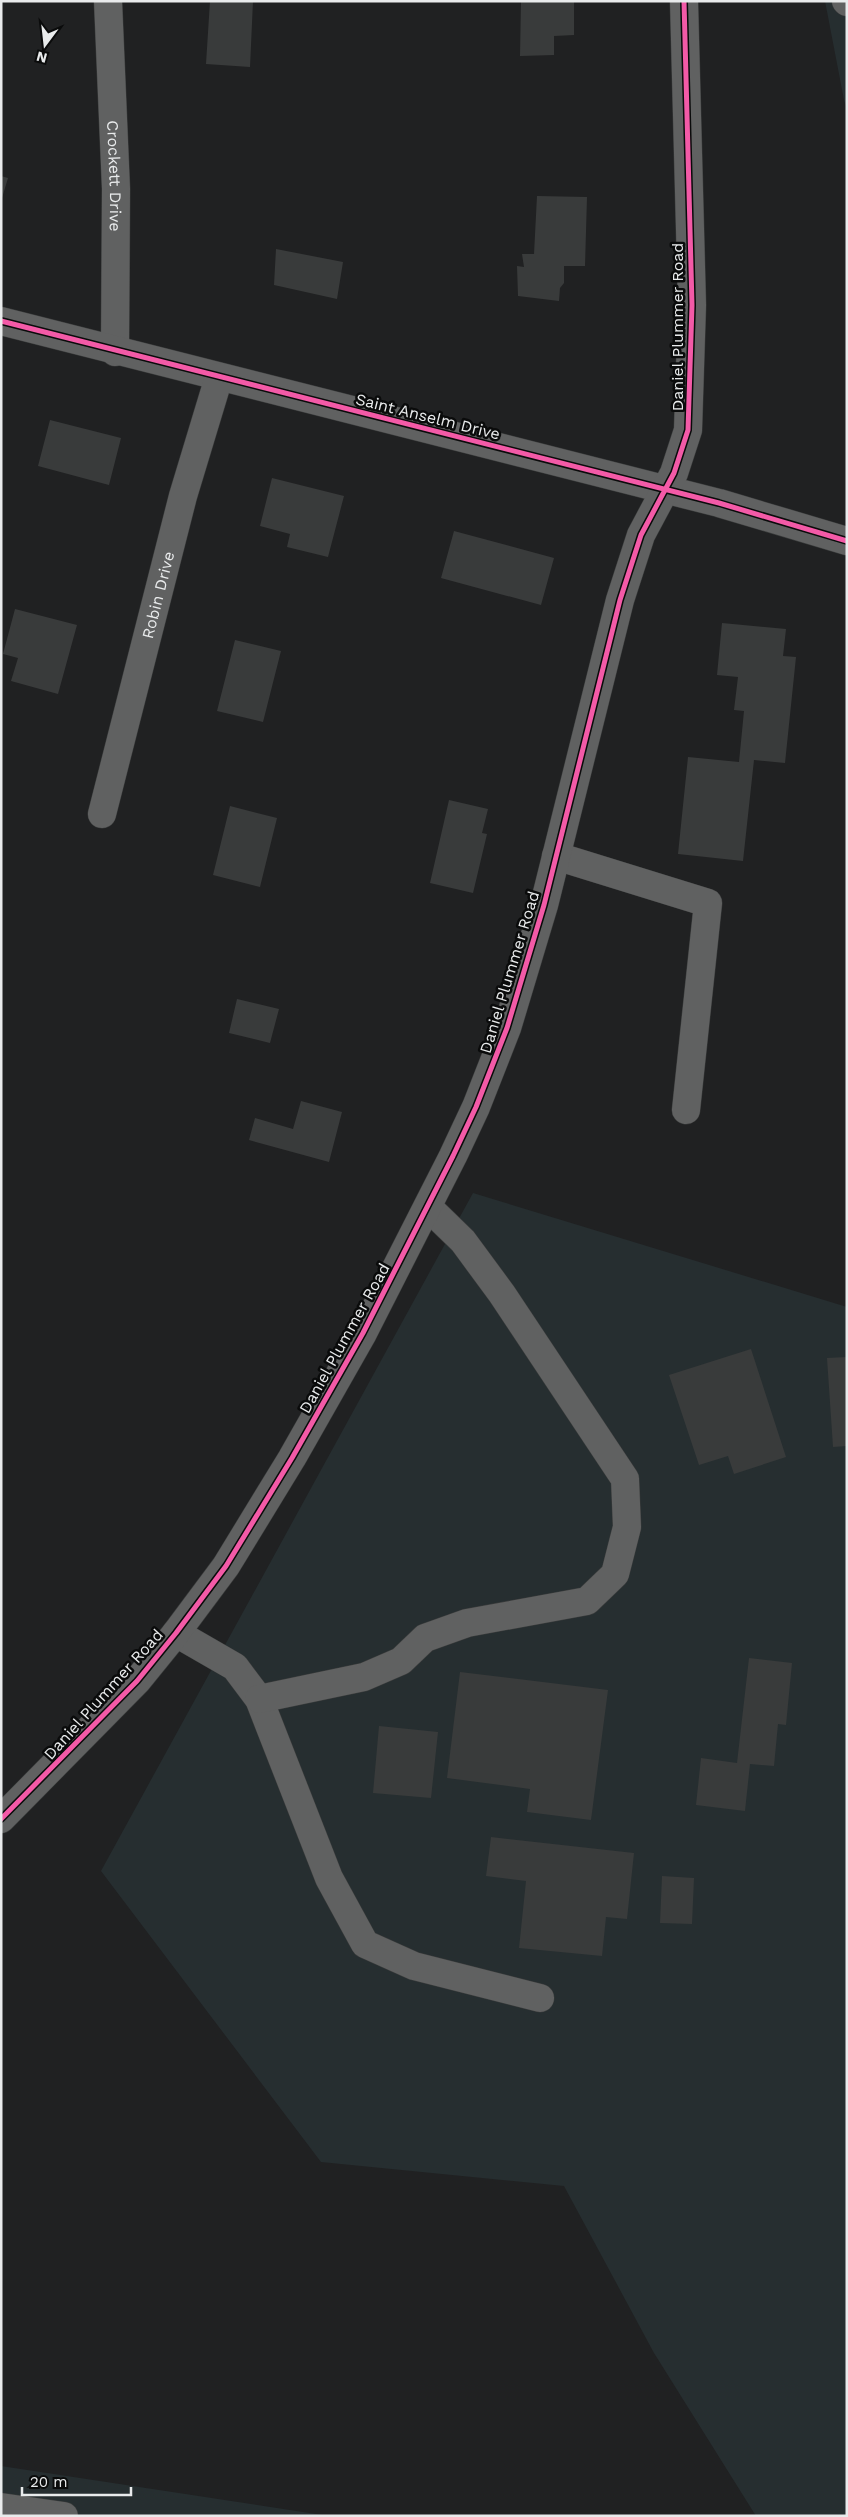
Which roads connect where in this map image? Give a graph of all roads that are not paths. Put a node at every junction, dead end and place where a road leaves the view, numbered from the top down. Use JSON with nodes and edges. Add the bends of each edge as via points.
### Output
{"nodes":[{"id":1,"x":108,"y":1,"type":"edge"},
{"id":2,"x":684,"y":1,"type":"edge"},
{"id":3,"x":1,"y":322,"type":"edge"},
{"id":4,"x":115,"y":352,"type":"junction"},
{"id":5,"x":219,"y":377,"type":"junction"},
{"id":6,"x":665,"y":489,"type":"junction"},
{"id":7,"x":847,"y":541,"type":"edge"},
{"id":8,"x":102,"y":814,"type":"dead end"},
{"id":9,"x":556,"y":856,"type":"junction"},
{"id":10,"x":686,"y":1110,"type":"dead end"},
{"id":11,"x":428,"y":1207,"type":"junction"},
{"id":12,"x":176,"y":1633,"type":"junction"},
{"id":13,"x":259,"y":1699,"type":"junction"},
{"id":14,"x":1,"y":1820,"type":"edge"},
{"id":15,"x":540,"y":1998,"type":"dead end"},
{"id":16,"x":1,"y":2507,"type":"edge"},
{"id":17,"x":64,"y":2516,"type":"edge"}],
"edges":[{"from":1,"to":4,"type":"street","name":"Crockett Drive","via":[[116,189]]},
{"from":2,"to":6,"type":"street","name":"Daniel Plummer Road","via":[[692,367],[688,430],[674,473]]},
{"from":3,"to":4,"type":"street","name":"Saint Anselm Drive"},
{"from":4,"to":5,"type":"street","name":"Saint Anselm Drive"},
{"from":5,"to":6,"type":"street","name":"Saint Anselm Drive"},
{"from":5,"to":8,"type":"street","name":"Robin Drive","via":[[183,496]]},
{"from":6,"to":7,"type":"street","name":"Saint Anselm Drive"},
{"from":6,"to":9,"type":"street","name":"Daniel Plummer Road","via":[[641,535],[620,600]]},
{"from":9,"to":10,"type":"street","via":[[708,902]]},
{"from":9,"to":11,"type":"street","name":"Daniel Plummer Road","via":[[507,1028],[476,1107]]},
{"from":11,"to":12,"type":"street","name":"Daniel Plummer Road","via":[[363,1333],[292,1458],[226,1566]]},
{"from":11,"to":13,"type":"street","via":[[462,1241],[502,1294],[624,1479],[627,1527],[616,1574],[587,1601],[467,1623],[425,1638],[401,1661],[364,1677]]},
{"from":12,"to":13,"type":"street","via":[[235,1667]]},
{"from":12,"to":14,"type":"street","name":"Daniel Plummer Road","via":[[130,1687]]},
{"from":13,"to":15,"type":"street","via":[[329,1878],[365,1944],[414,1966]]},
{"from":16,"to":17,"type":"street"}]}
